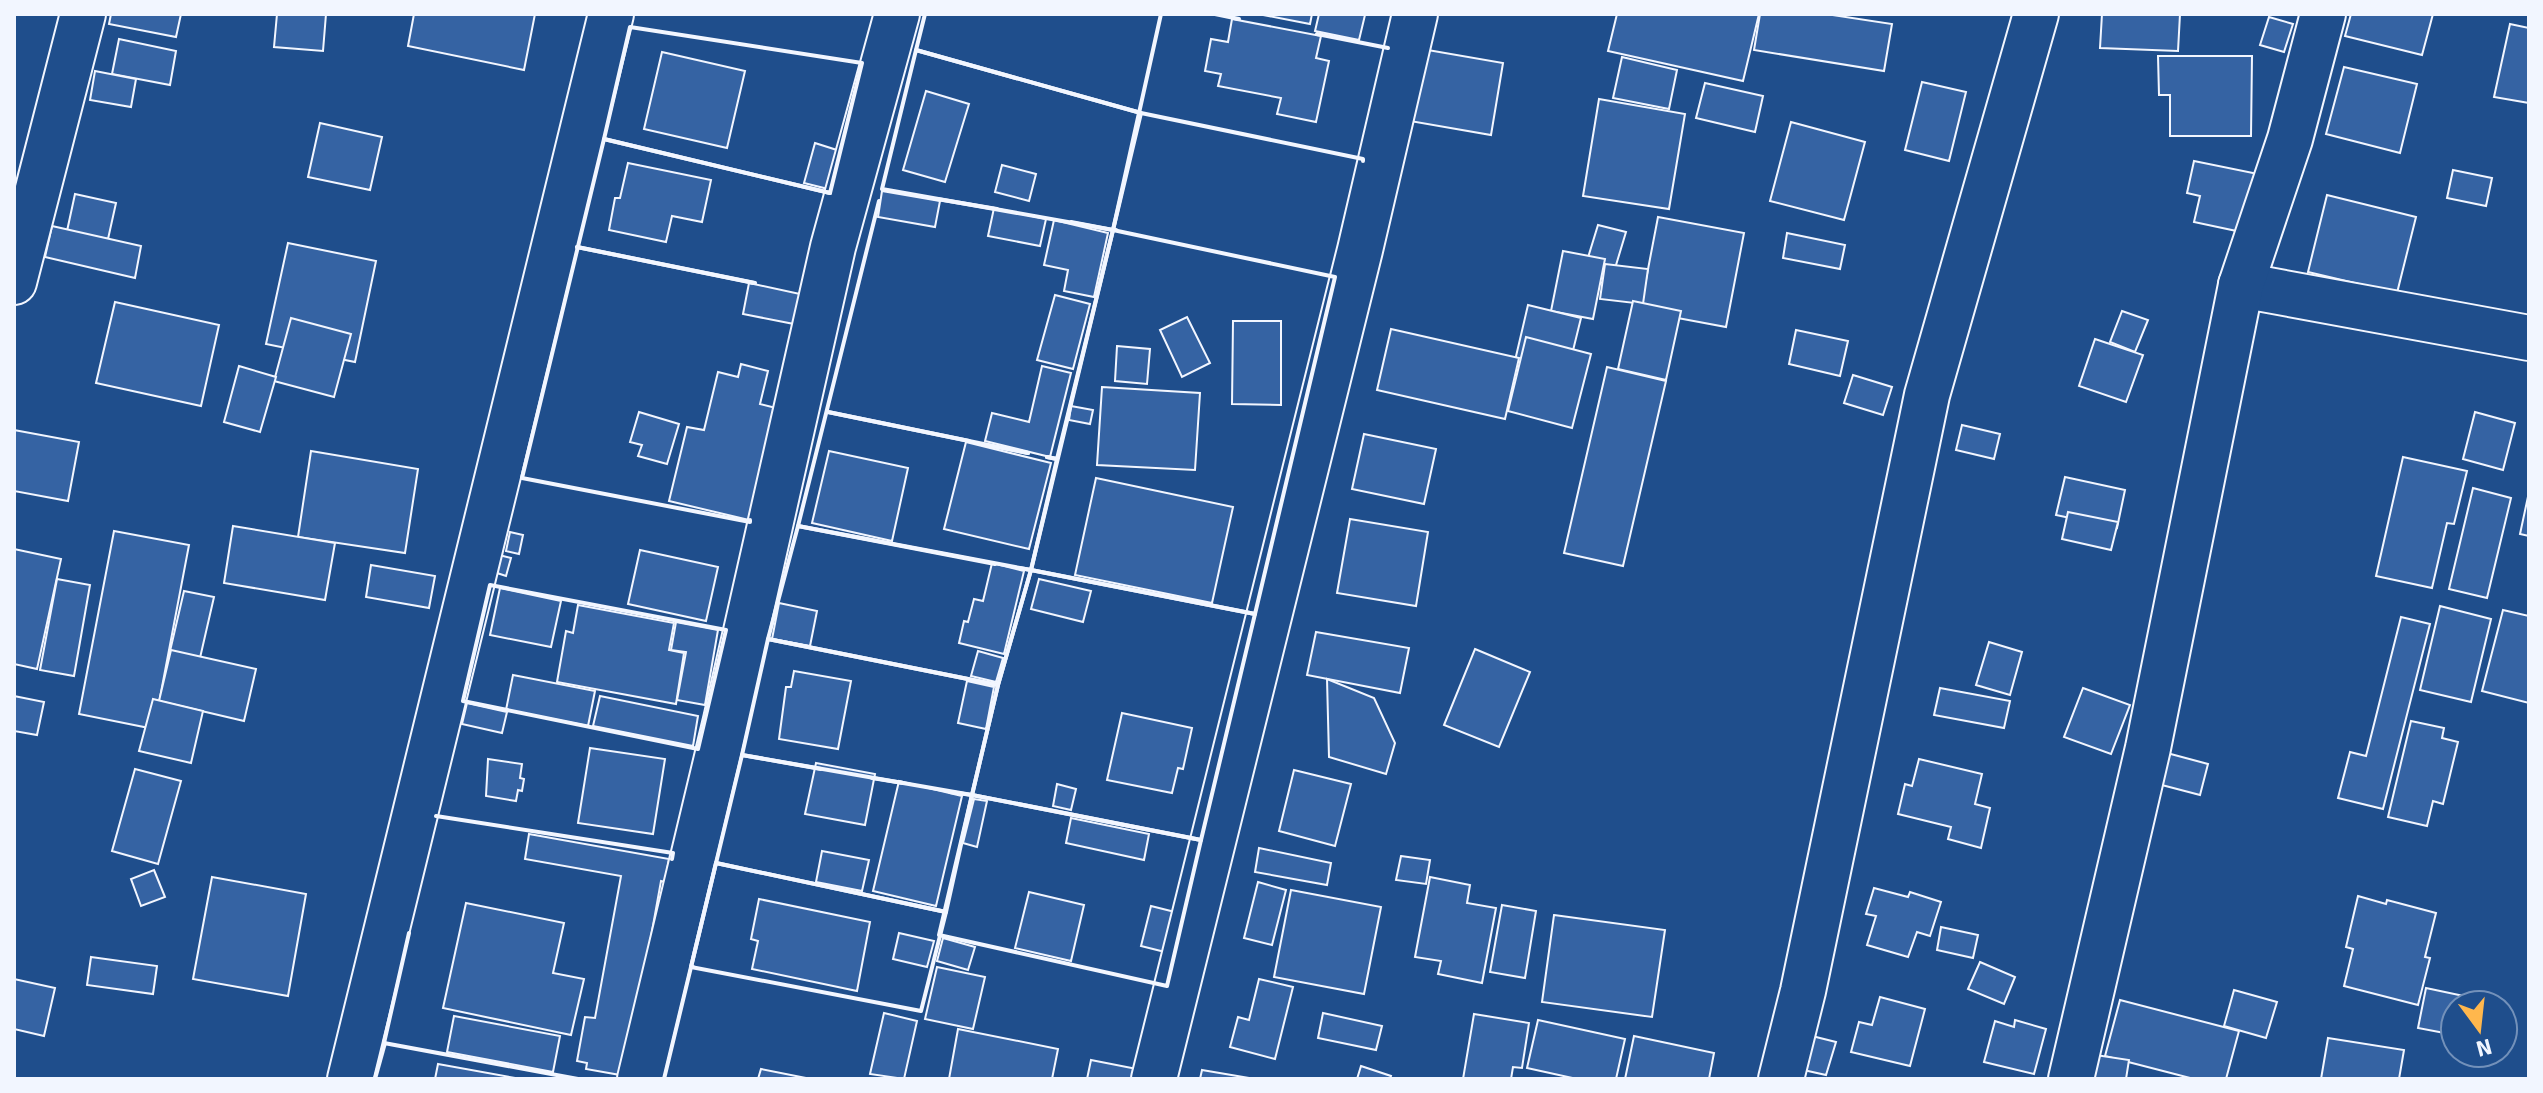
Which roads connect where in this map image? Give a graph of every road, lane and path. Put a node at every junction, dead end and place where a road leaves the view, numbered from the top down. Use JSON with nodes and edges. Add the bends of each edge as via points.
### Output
{"nodes":[{"id":1,"x":83,"y":14,"type":"edge"},
{"id":2,"x":611,"y":14,"type":"edge"},
{"id":3,"x":897,"y":14,"type":"edge"},
{"id":4,"x":1415,"y":14,"type":"edge"},
{"id":5,"x":2036,"y":14,"type":"edge"},
{"id":6,"x":2323,"y":14,"type":"edge"},
{"id":7,"x":14,"y":282,"type":"edge"},
{"id":8,"x":2241,"y":285,"type":"junction"},
{"id":9,"x":2529,"y":338,"type":"edge"},
{"id":10,"x":350,"y":1079,"type":"edge"},
{"id":11,"x":640,"y":1079,"type":"edge"},
{"id":12,"x":1154,"y":1079,"type":"edge"},
{"id":13,"x":1781,"y":1079,"type":"edge"},
{"id":14,"x":2071,"y":1079,"type":"edge"}],
"edges":[{"from":1,"to":7,"type":"street"},
{"from":2,"to":10,"type":"street"},
{"from":3,"to":11,"type":"street","via":[[833,247]]},
{"from":4,"to":12,"type":"street"},
{"from":5,"to":13,"type":"street","via":[[1927,395]]},
{"from":6,"to":8,"type":"street","via":[[2290,139]]},
{"from":8,"to":9,"type":"street"},
{"from":8,"to":14,"type":"street","via":[[2148,748]]}]}
